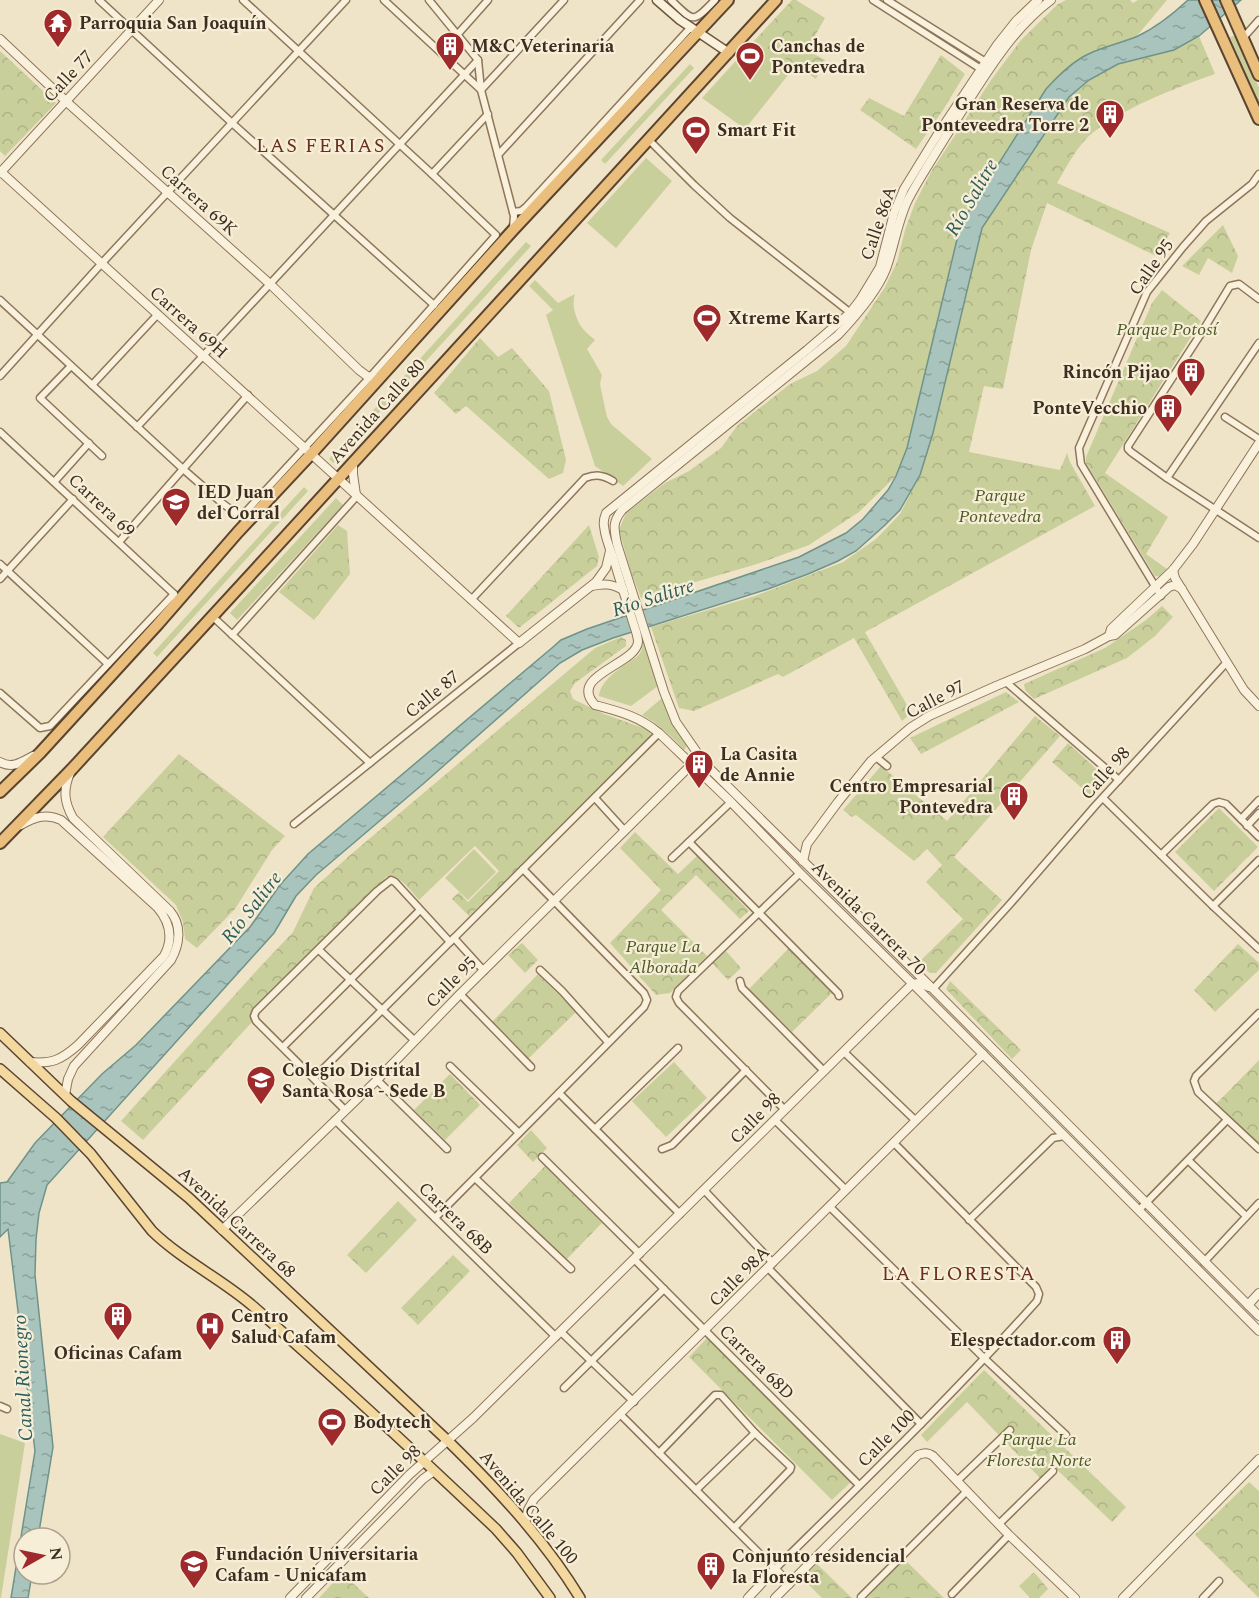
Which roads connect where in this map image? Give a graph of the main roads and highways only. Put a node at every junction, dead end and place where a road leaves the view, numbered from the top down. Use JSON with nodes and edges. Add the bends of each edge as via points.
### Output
{"nodes":[{"id":1,"x":657,"y":0,"type":"edge"},
{"id":2,"x":728,"y":0,"type":"edge"},
{"id":3,"x":776,"y":0,"type":"edge"},
{"id":4,"x":1205,"y":0,"type":"edge"},
{"id":5,"x":1226,"y":0,"type":"edge"},
{"id":6,"x":695,"y":30,"type":"junction"},
{"id":7,"x":729,"y":53,"type":"junction"},
{"id":8,"x":1259,"y":75,"type":"edge"},
{"id":9,"x":1259,"y":119,"type":"edge"},
{"id":10,"x":0,"y":792,"type":"edge"},
{"id":11,"x":0,"y":843,"type":"edge"},
{"id":12,"x":0,"y":1033,"type":"edge"},
{"id":13,"x":0,"y":1069,"type":"edge"},
{"id":14,"x":448,"y":1441,"type":"joint"},
{"id":15,"x":550,"y":1598,"type":"edge"},
{"id":16,"x":580,"y":1598,"type":"edge"}],
"edges":[{"from":1,"to":6,"type":"main road"},
{"from":2,"to":6,"type":"highway","name":"Avenida Calle 80"},
{"from":3,"to":7,"type":"highway","name":"Avenida Calle 80"},
{"from":4,"to":9,"type":"highway"},
{"from":5,"to":8,"type":"highway"},
{"from":6,"to":7,"type":"main road"},
{"from":6,"to":10,"type":"highway","name":"Avenida Calle 80","via":[[85,695],[40,753]]},
{"from":7,"to":11,"type":"highway","name":"Avenida Calle 80"},
{"from":12,"to":14,"type":"main road","name":"Avenida Carrera 68","via":[[68,1098],[181,1192]]},
{"from":13,"to":15,"type":"main road","via":[[91,1154],[163,1242],[252,1305],[496,1529]]},
{"from":14,"to":16,"type":"main road","name":"Avenida Calle 100","via":[[525,1523]]}]}
